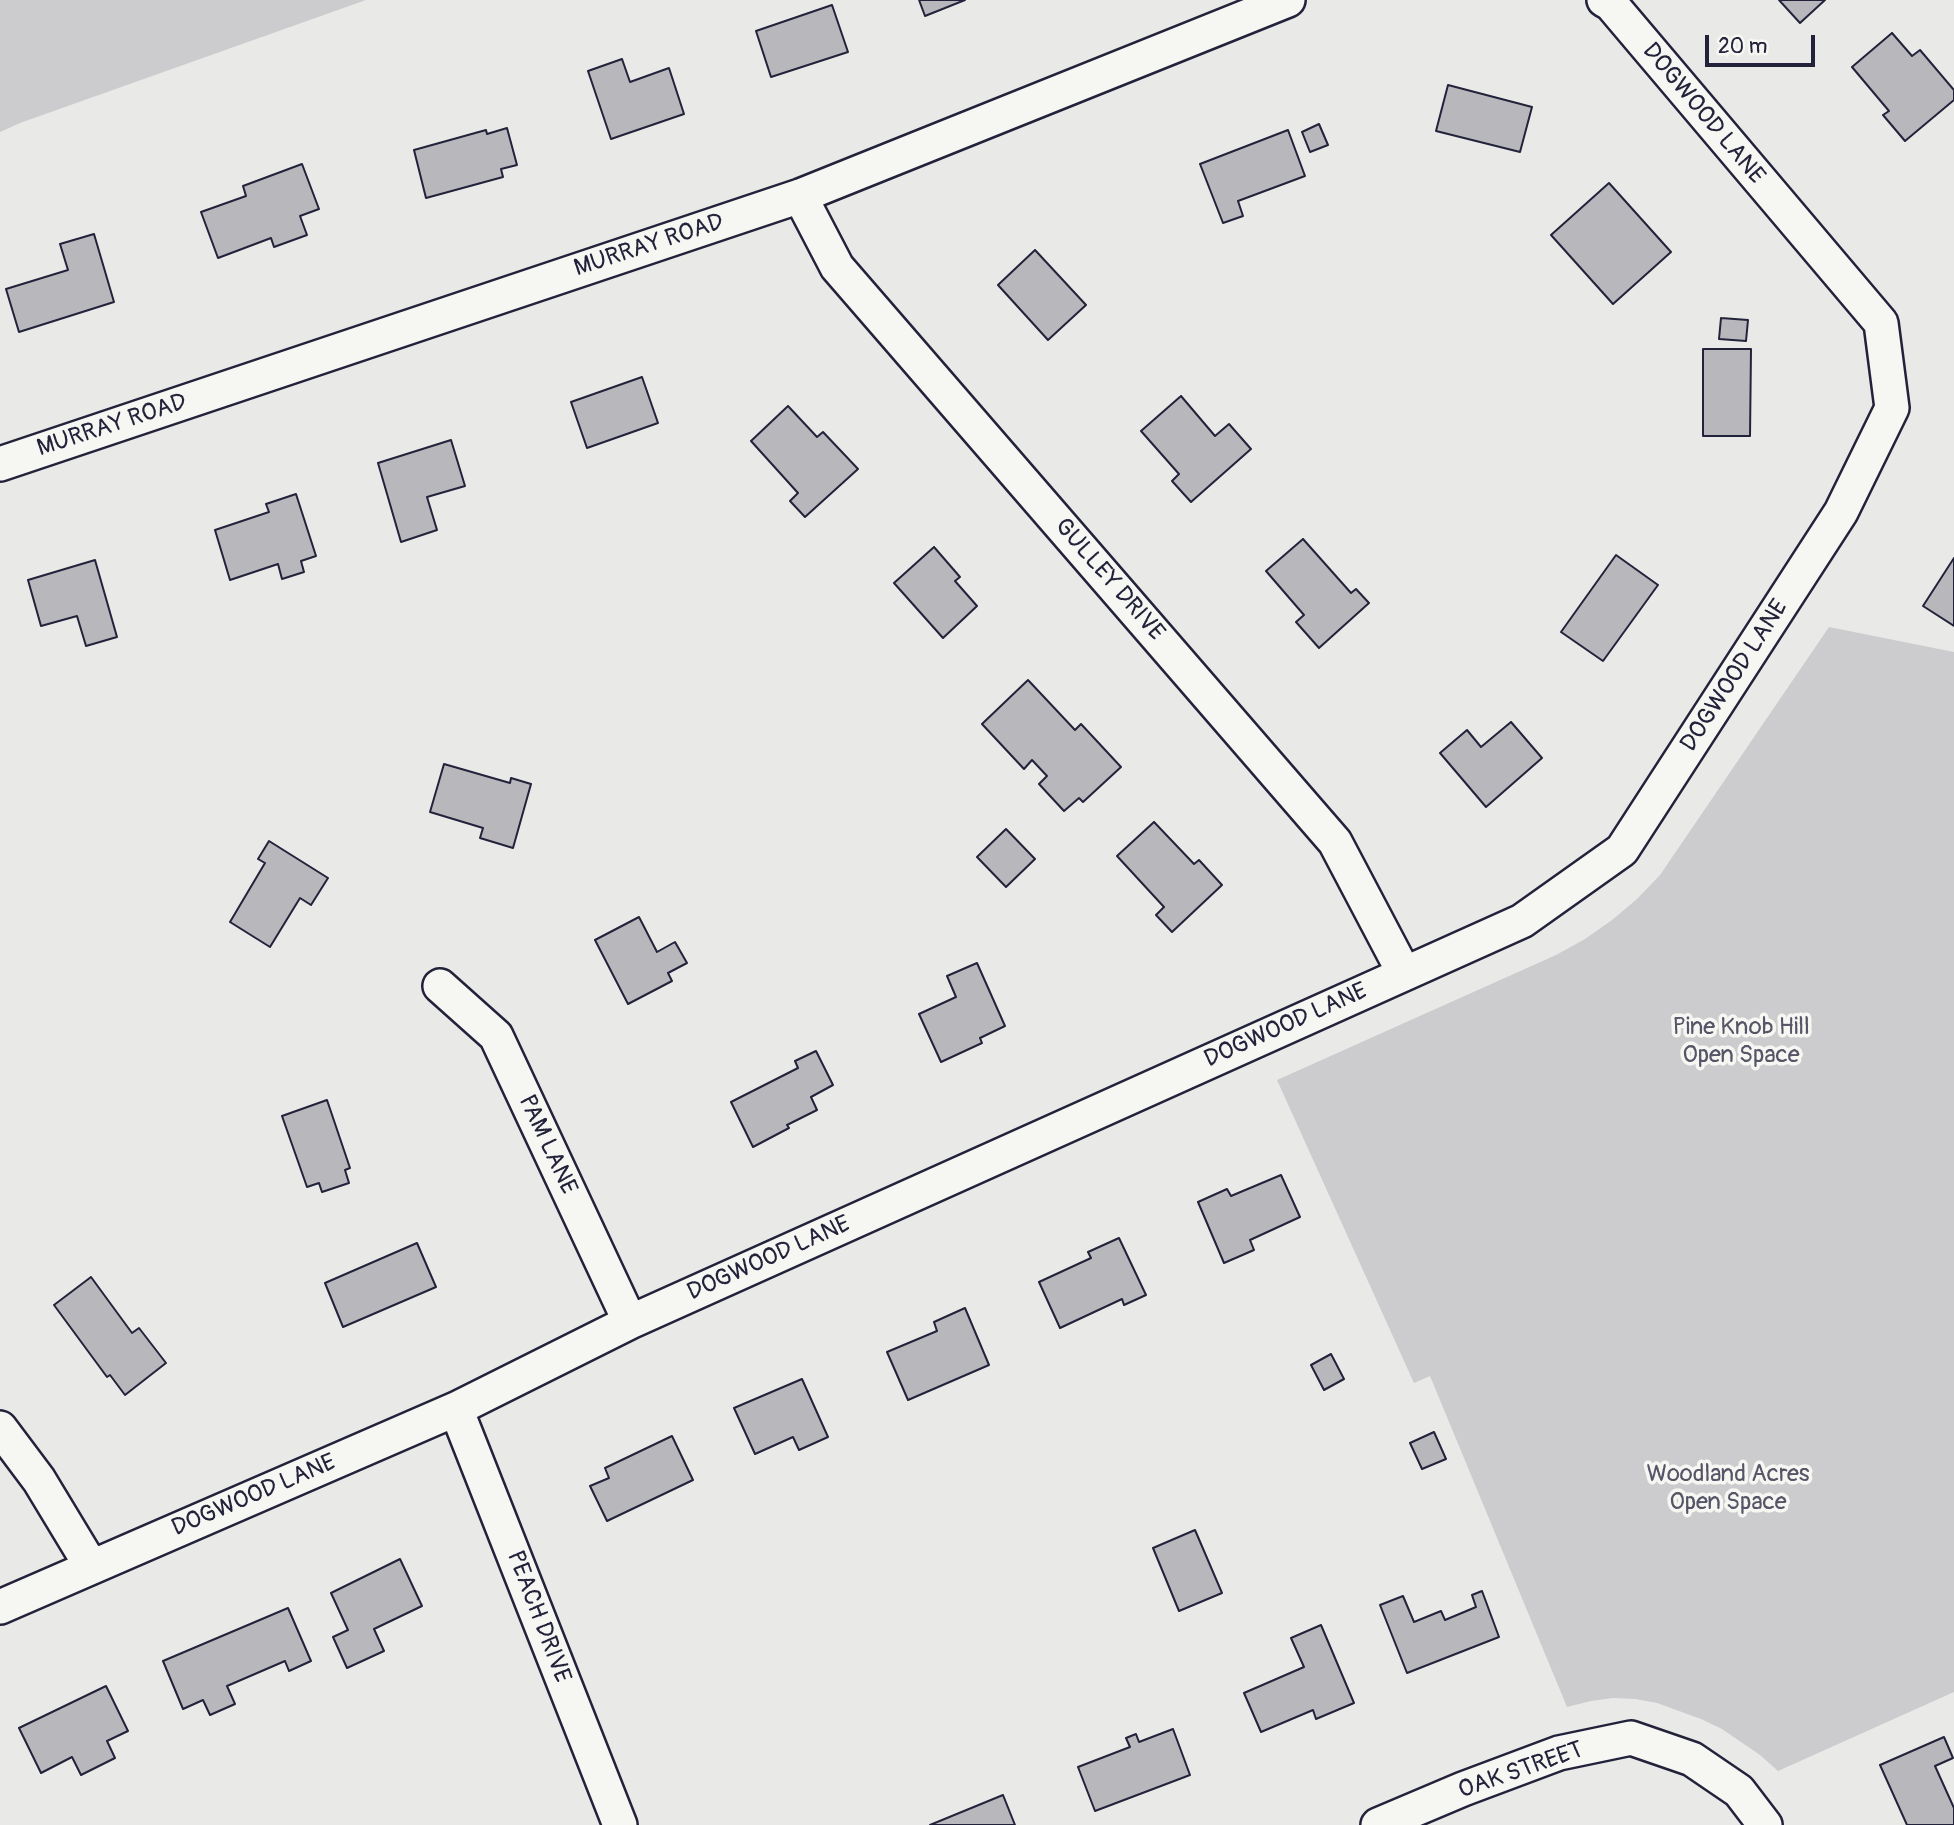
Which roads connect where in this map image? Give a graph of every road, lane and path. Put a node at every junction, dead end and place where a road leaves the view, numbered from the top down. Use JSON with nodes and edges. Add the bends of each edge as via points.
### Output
{"nodes":[{"id":1,"x":1288,"y":0,"type":"edge"},
{"id":2,"x":1604,"y":0,"type":"edge"},
{"id":3,"x":800,"y":196,"type":"junction"},
{"id":4,"x":0,"y":464,"type":"edge"},
{"id":5,"x":1405,"y":973,"type":"junction"},
{"id":6,"x":440,"y":986,"type":"dead end"},
{"id":7,"x":630,"y":1322,"type":"junction"},
{"id":8,"x":456,"y":1409,"type":"junction"},
{"id":9,"x":0,"y":1428,"type":"edge"},
{"id":10,"x":91,"y":1566,"type":"junction"},
{"id":11,"x":0,"y":1607,"type":"edge"},
{"id":12,"x":620,"y":1825,"type":"edge"},
{"id":13,"x":1378,"y":1825,"type":"edge"},
{"id":14,"x":1765,"y":1825,"type":"edge"}],
"edges":[{"from":1,"to":3,"type":"street","name":"MURRAY ROAD"},
{"from":2,"to":5,"type":"street","name":"DOGWOOD LANE","via":[[1881,323],[1892,408],[1842,512],[1622,850],[1522,921]]},
{"from":3,"to":4,"type":"street","name":"MURRAY ROAD"},
{"from":3,"to":5,"type":"street","name":"GULLEY DRIVE","via":[[837,267],[1335,842]]},
{"from":5,"to":7,"type":"street","name":"DOGWOOD LANE"},
{"from":6,"to":7,"type":"street","name":"PAM LANE","via":[[495,1036]]},
{"from":7,"to":8,"type":"street","name":"DOGWOOD LANE"},
{"from":8,"to":10,"type":"street","name":"DOGWOOD LANE"},
{"from":8,"to":12,"type":"street","name":"PEACH DRIVE"},
{"from":9,"to":10,"type":"street","via":[[39,1480]]},
{"from":10,"to":11,"type":"street","name":"DOGWOOD LANE"},
{"from":13,"to":14,"type":"street","name":"OAK STREET","via":[[1559,1753],[1631,1738],[1692,1759],[1739,1791]]}]}
